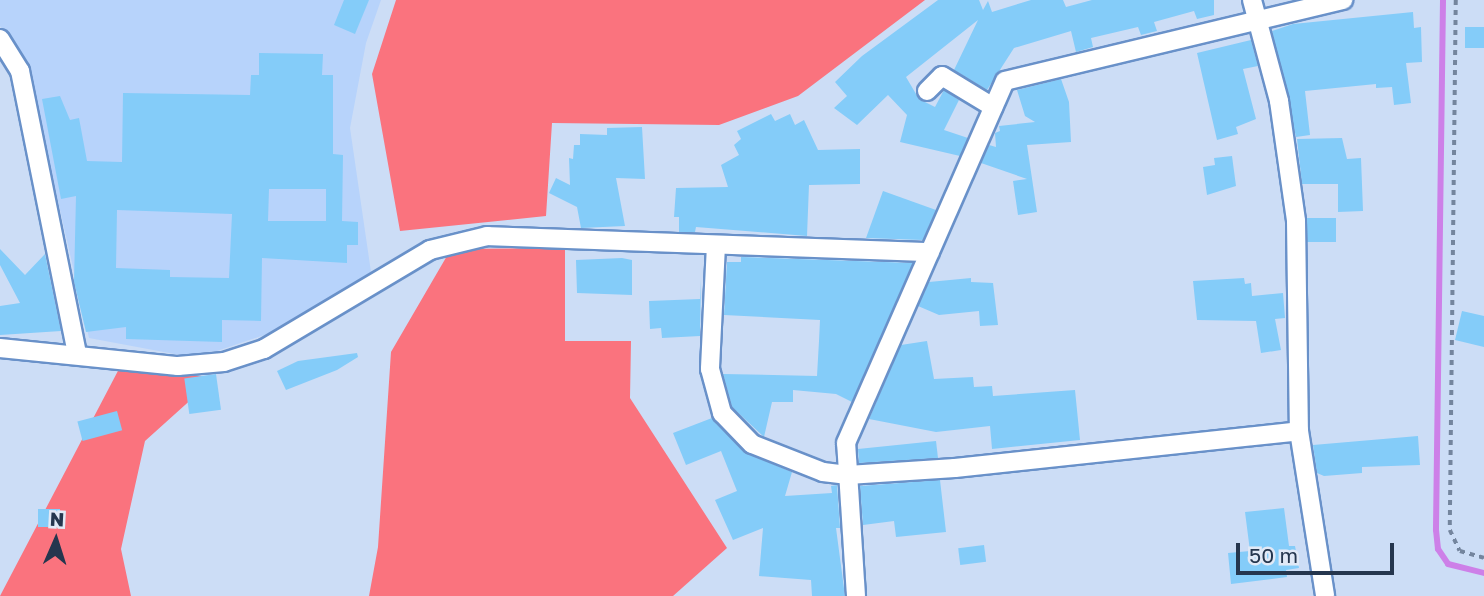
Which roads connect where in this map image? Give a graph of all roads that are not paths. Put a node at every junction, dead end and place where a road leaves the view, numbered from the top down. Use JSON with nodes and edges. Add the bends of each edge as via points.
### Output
{"nodes":[{"id":1,"x":1252,"y":0,"type":"edge"},
{"id":2,"x":1343,"y":0,"type":"edge"},
{"id":3,"x":1258,"y":19,"type":"junction"},
{"id":4,"x":0,"y":39,"type":"edge"},
{"id":5,"x":927,"y":91,"type":"dead end"},
{"id":6,"x":993,"y":107,"type":"junction"},
{"id":7,"x":716,"y":244,"type":"junction"},
{"id":8,"x":930,"y":252,"type":"junction"},
{"id":9,"x":0,"y":348,"type":"edge"},
{"id":10,"x":77,"y":354,"type":"junction"},
{"id":11,"x":1299,"y":430,"type":"junction"},
{"id":12,"x":848,"y":475,"type":"junction"},
{"id":13,"x":856,"y":596,"type":"edge"},
{"id":14,"x":1325,"y":596,"type":"edge"}],
"edges":[{"from":1,"to":3,"type":"street"},
{"from":2,"to":3,"type":"street"},
{"from":3,"to":6,"type":"street","via":[[1005,81]]},
{"from":3,"to":11,"type":"street","via":[[1279,101],[1296,221]]},
{"from":4,"to":10,"type":"street","via":[[20,71]]},
{"from":5,"to":6,"type":"street","via":[[942,76]]},
{"from":6,"to":8,"type":"street"},
{"from":7,"to":8,"type":"street"},
{"from":7,"to":10,"type":"street","via":[[487,236],[457,240],[430,250],[264,349],[223,362],[178,366]]},
{"from":7,"to":12,"type":"street","via":[[710,369],[722,413],[752,444],[823,472]]},
{"from":8,"to":12,"type":"street","via":[[846,443]]},
{"from":9,"to":10,"type":"street"},
{"from":11,"to":12,"type":"street"},
{"from":11,"to":14,"type":"street"},
{"from":12,"to":13,"type":"street"}]}
